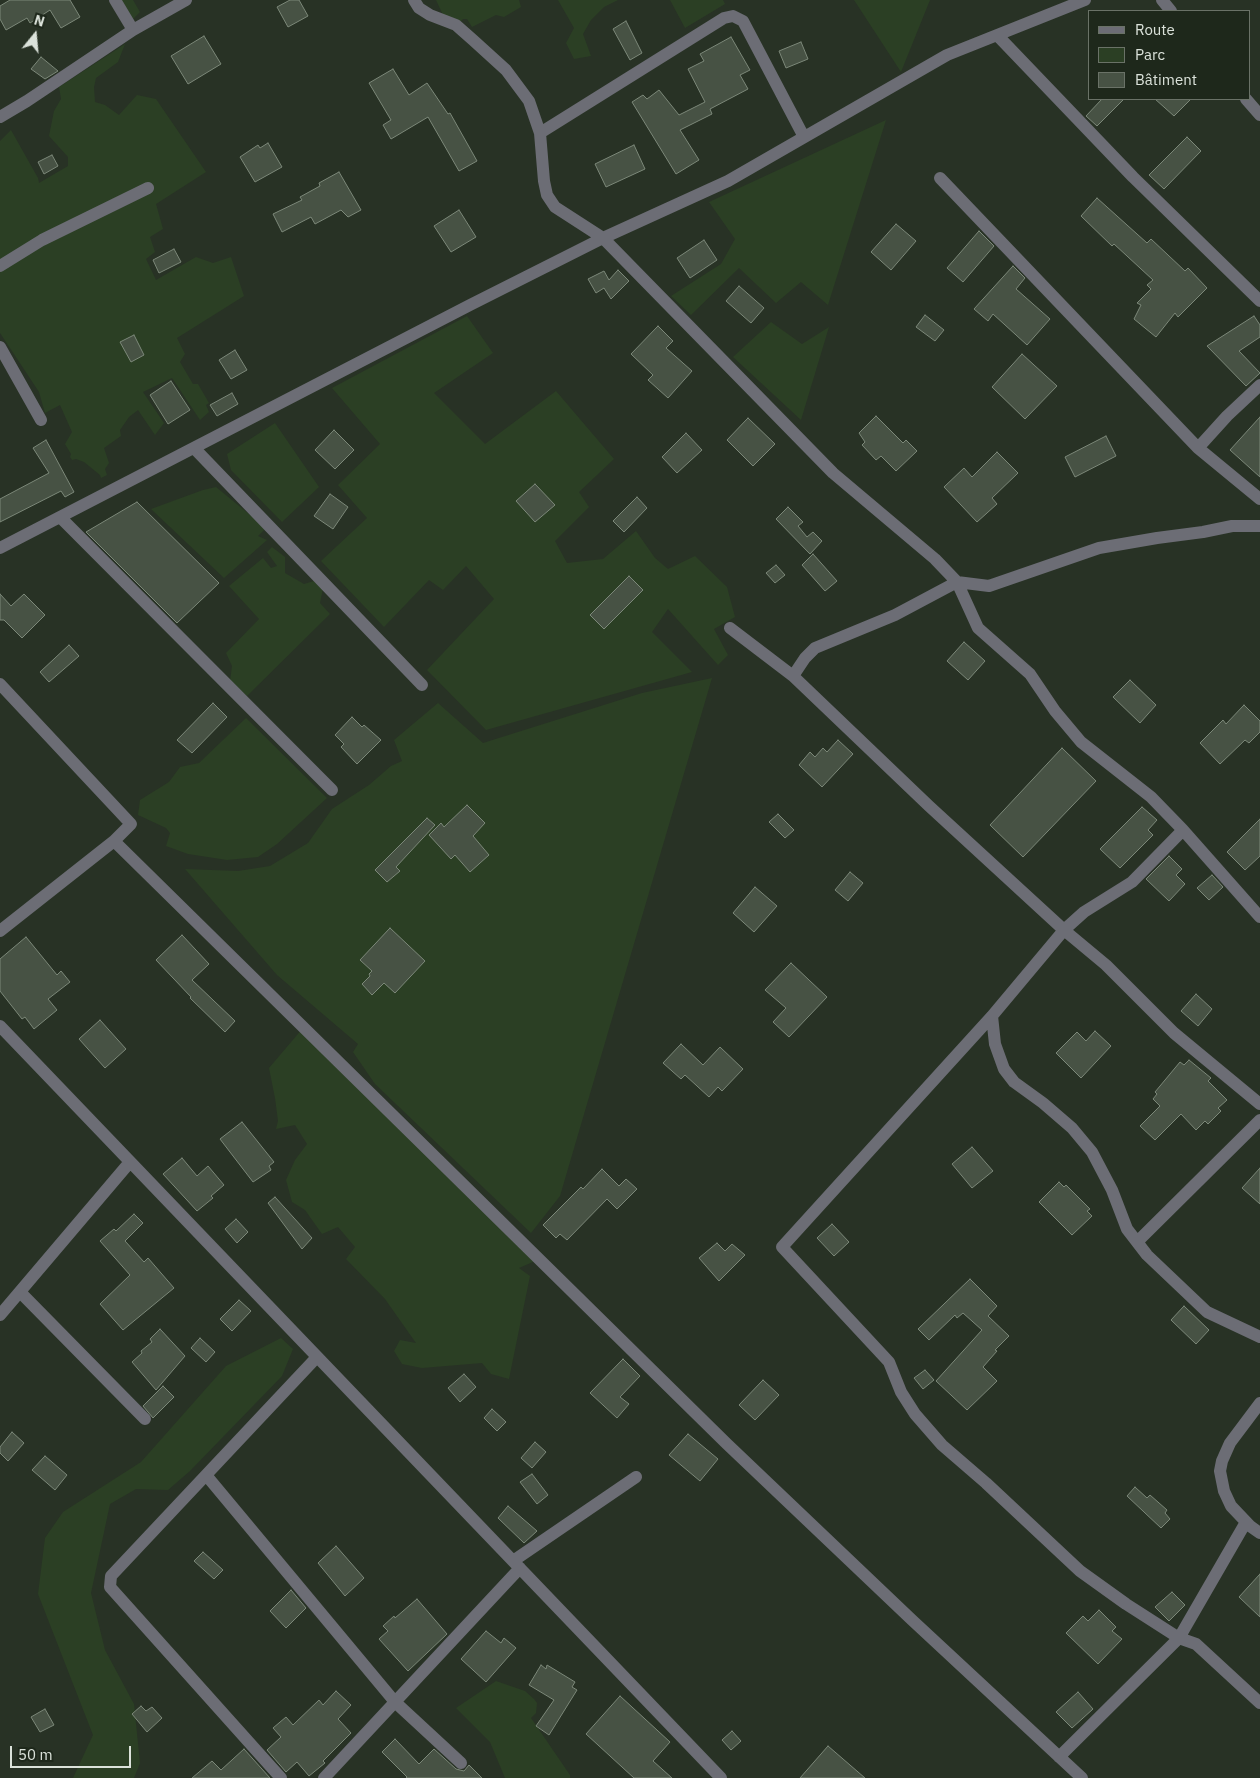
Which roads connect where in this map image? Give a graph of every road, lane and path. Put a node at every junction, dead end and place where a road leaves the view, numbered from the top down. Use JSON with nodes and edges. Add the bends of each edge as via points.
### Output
{"nodes":[{"id":1,"x":115,"y":0,"type":"edge"},
{"id":2,"x":186,"y":0,"type":"edge"},
{"id":3,"x":414,"y":0,"type":"edge"},
{"id":4,"x":1086,"y":0,"type":"edge"},
{"id":5,"x":1162,"y":0,"type":"edge"},
{"id":6,"x":1170,"y":10,"type":"edge"},
{"id":7,"x":133,"y":30,"type":"junction"},
{"id":8,"x":996,"y":35,"type":"junction"},
{"id":9,"x":1247,"y":100,"type":"edge"},
{"id":10,"x":1260,"y":115,"type":"edge"},
{"id":11,"x":0,"y":117,"type":"edge"},
{"id":12,"x":540,"y":133,"type":"junction"},
{"id":13,"x":804,"y":137,"type":"junction"},
{"id":14,"x":940,"y":178,"type":"dead end"},
{"id":15,"x":148,"y":188,"type":"dead end"},
{"id":16,"x":603,"y":238,"type":"junction"},
{"id":17,"x":0,"y":266,"type":"edge"},
{"id":18,"x":1260,"y":301,"type":"edge"},
{"id":19,"x":0,"y":347,"type":"edge"},
{"id":20,"x":1260,"y":385,"type":"edge"},
{"id":21,"x":41,"y":420,"type":"dead end"},
{"id":22,"x":1198,"y":448,"type":"junction"},
{"id":23,"x":195,"y":449,"type":"junction"},
{"id":24,"x":1260,"y":499,"type":"edge"},
{"id":25,"x":62,"y":518,"type":"junction"},
{"id":26,"x":1260,"y":526,"type":"edge"},
{"id":27,"x":0,"y":548,"type":"edge"},
{"id":28,"x":957,"y":582,"type":"junction"},
{"id":29,"x":730,"y":628,"type":"dead end"},
{"id":30,"x":793,"y":676,"type":"junction"},
{"id":31,"x":0,"y":684,"type":"edge"},
{"id":32,"x":422,"y":685,"type":"dead end"},
{"id":33,"x":332,"y":790,"type":"dead end"},
{"id":34,"x":1183,"y":830,"type":"junction"},
{"id":35,"x":114,"y":841,"type":"junction"},
{"id":36,"x":1260,"y":916,"type":"edge"},
{"id":37,"x":1064,"y":930,"type":"junction"},
{"id":38,"x":0,"y":931,"type":"edge"},
{"id":39,"x":992,"y":1016,"type":"junction"},
{"id":40,"x":0,"y":1026,"type":"edge"},
{"id":41,"x":1260,"y":1104,"type":"edge"},
{"id":42,"x":1260,"y":1120,"type":"edge"},
{"id":43,"x":130,"y":1162,"type":"junction"},
{"id":44,"x":1137,"y":1242,"type":"junction"},
{"id":45,"x":20,"y":1292,"type":"junction"},
{"id":46,"x":0,"y":1315,"type":"edge"},
{"id":47,"x":1260,"y":1337,"type":"edge"},
{"id":48,"x":317,"y":1357,"type":"junction"},
{"id":49,"x":1260,"y":1403,"type":"edge"},
{"id":50,"x":145,"y":1419,"type":"dead end"},
{"id":51,"x":206,"y":1475,"type":"junction"},
{"id":52,"x":636,"y":1477,"type":"dead end"},
{"id":53,"x":1246,"y":1522,"type":"junction"},
{"id":54,"x":1260,"y":1534,"type":"edge"},
{"id":55,"x":517,"y":1564,"type":"junction"},
{"id":56,"x":1179,"y":1638,"type":"junction"},
{"id":57,"x":395,"y":1702,"type":"junction"},
{"id":58,"x":1260,"y":1703,"type":"edge"},
{"id":59,"x":1059,"y":1757,"type":"junction"},
{"id":60,"x":461,"y":1762,"type":"dead end"},
{"id":61,"x":281,"y":1778,"type":"edge"},
{"id":62,"x":324,"y":1778,"type":"edge"},
{"id":63,"x":721,"y":1778,"type":"edge"},
{"id":64,"x":1082,"y":1778,"type":"edge"}],
"edges":[{"from":1,"to":7,"type":"street"},
{"from":2,"to":7,"type":"street"},
{"from":3,"to":12,"type":"street","via":[[430,15],[456,26],[506,70],[529,101]]},
{"from":4,"to":8,"type":"street"},
{"from":5,"to":6,"type":"street"},
{"from":7,"to":11,"type":"street"},
{"from":8,"to":13,"type":"street","via":[[947,55]]},
{"from":8,"to":18,"type":"street","via":[[1133,177]]},
{"from":9,"to":10,"type":"street"},
{"from":12,"to":13,"type":"street","via":[[724,18],[733,16],[743,20]]},
{"from":12,"to":16,"type":"street","via":[[547,195],[555,207]]},
{"from":13,"to":16,"type":"street","via":[[728,181]]},
{"from":14,"to":22,"type":"street"},
{"from":15,"to":17,"type":"street","via":[[42,240]]},
{"from":16,"to":23,"type":"street"},
{"from":16,"to":28,"type":"street","via":[[833,473],[935,559]]},
{"from":19,"to":21,"type":"street"},
{"from":20,"to":22,"type":"street"},
{"from":22,"to":24,"type":"street"},
{"from":23,"to":25,"type":"street"},
{"from":23,"to":32,"type":"street"},
{"from":25,"to":27,"type":"street"},
{"from":25,"to":33,"type":"street"},
{"from":26,"to":28,"type":"street","via":[[1232,526],[1099,548],[989,586]]},
{"from":28,"to":30,"type":"street","via":[[896,615],[815,648]]},
{"from":28,"to":34,"type":"street","via":[[978,628],[1030,674],[1054,711],[1081,742],[1151,797]]},
{"from":29,"to":30,"type":"street"},
{"from":30,"to":37,"type":"street","via":[[928,806]]},
{"from":31,"to":35,"type":"street","via":[[131,824]]},
{"from":34,"to":36,"type":"street"},
{"from":34,"to":37,"type":"street","via":[[1132,882],[1084,912]]},
{"from":35,"to":38,"type":"street"},
{"from":35,"to":59,"type":"street","via":[[727,1444]]},
{"from":37,"to":39,"type":"street"},
{"from":37,"to":41,"type":"street","via":[[1106,965],[1174,1033]]},
{"from":39,"to":44,"type":"street","via":[[995,1044],[1004,1069],[1014,1082],[1072,1128],[1092,1152]]},
{"from":39,"to":56,"type":"street","via":[[782,1247],[889,1362],[900,1392],[942,1445],[1080,1571]]},
{"from":40,"to":43,"type":"street"},
{"from":42,"to":44,"type":"street"},
{"from":43,"to":45,"type":"street"},
{"from":43,"to":48,"type":"street"},
{"from":44,"to":47,"type":"street","via":[[1207,1312]]},
{"from":45,"to":46,"type":"street"},
{"from":45,"to":50,"type":"street"},
{"from":48,"to":51,"type":"street"},
{"from":48,"to":55,"type":"street"},
{"from":49,"to":53,"type":"street","via":[[1230,1443],[1220,1472],[1231,1506]]},
{"from":51,"to":57,"type":"street"},
{"from":51,"to":61,"type":"street","via":[[111,1576],[110,1587]]},
{"from":52,"to":55,"type":"street"},
{"from":53,"to":54,"type":"street"},
{"from":53,"to":56,"type":"street"},
{"from":55,"to":57,"type":"street"},
{"from":55,"to":63,"type":"street"},
{"from":56,"to":58,"type":"street","via":[[1196,1644]]},
{"from":56,"to":59,"type":"street"},
{"from":57,"to":60,"type":"street"},
{"from":57,"to":62,"type":"street"},
{"from":59,"to":64,"type":"street"}]}
